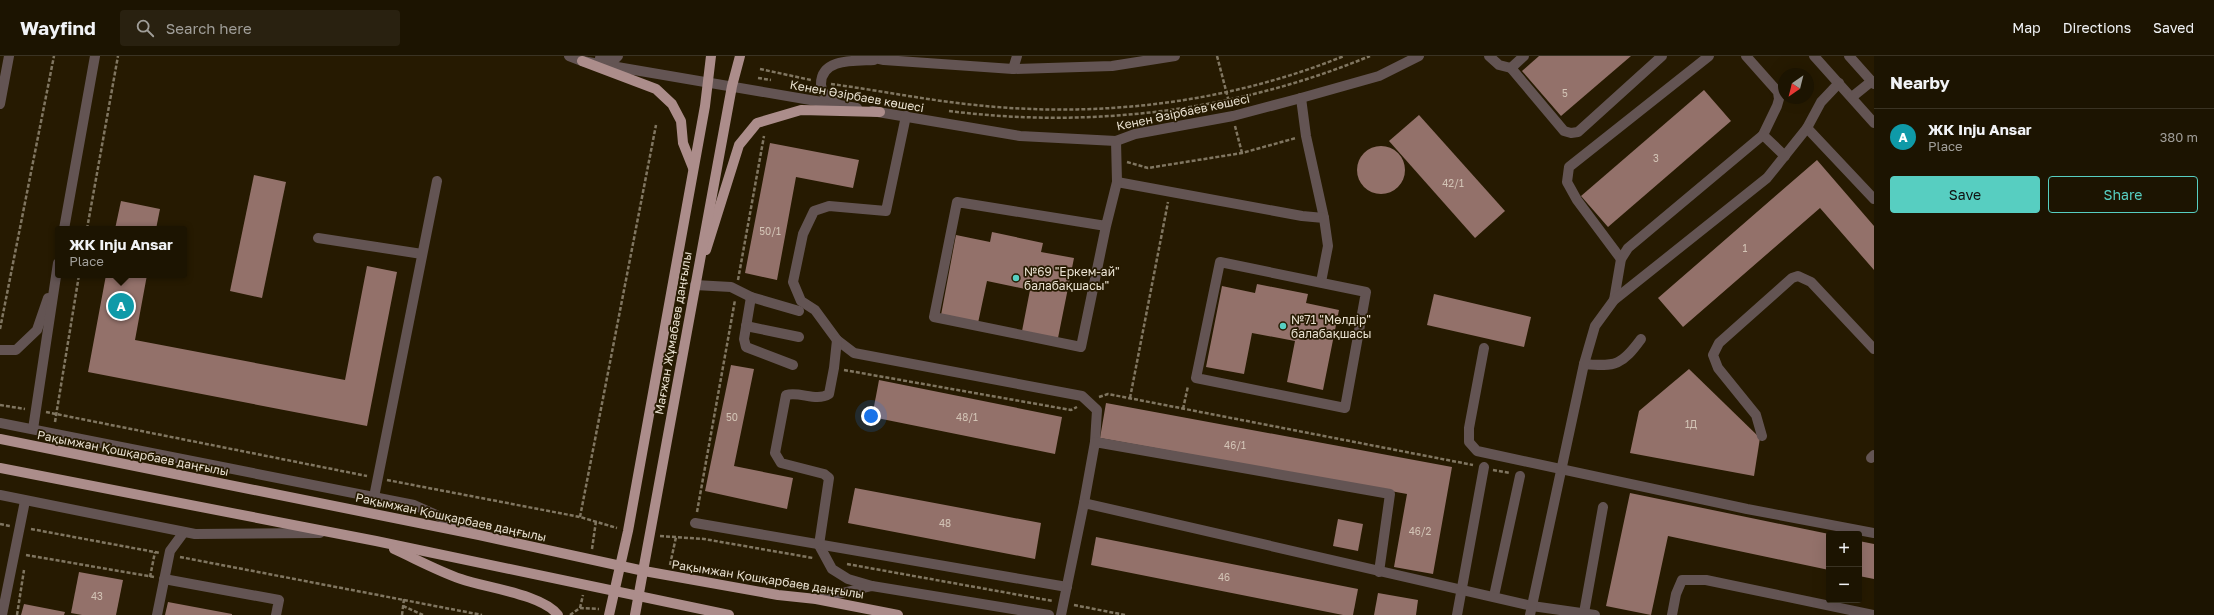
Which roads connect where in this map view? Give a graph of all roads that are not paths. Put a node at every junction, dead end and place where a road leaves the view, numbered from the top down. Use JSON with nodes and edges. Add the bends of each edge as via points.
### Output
{"nodes":[{"id":1,"x":9,"y":56,"type":"edge"},
{"id":2,"x":95,"y":56,"type":"edge"},
{"id":3,"x":618,"y":56,"type":"edge"},
{"id":4,"x":711,"y":56,"type":"edge"},
{"id":5,"x":740,"y":56,"type":"edge"},
{"id":6,"x":866,"y":56,"type":"edge"},
{"id":7,"x":1017,"y":56,"type":"edge"},
{"id":8,"x":1175,"y":56,"type":"edge"},
{"id":9,"x":1419,"y":56,"type":"edge"},
{"id":10,"x":1489,"y":56,"type":"edge"},
{"id":11,"x":1524,"y":56,"type":"edge"},
{"id":12,"x":1662,"y":56,"type":"edge"},
{"id":13,"x":1710,"y":56,"type":"edge"},
{"id":14,"x":1746,"y":56,"type":"edge"},
{"id":15,"x":1814,"y":56,"type":"edge"},
{"id":16,"x":1849,"y":56,"type":"edge"},
{"id":17,"x":576,"y":58,"type":"edge"},
{"id":18,"x":884,"y":60,"type":"junction"},
{"id":19,"x":1511,"y":68,"type":"junction"},
{"id":20,"x":1014,"y":69,"type":"junction"},
{"id":21,"x":3,"y":70,"type":"edge"},
{"id":22,"x":707,"y":82,"type":"junction"},
{"id":23,"x":1839,"y":83,"type":"junction"},
{"id":24,"x":1873,"y":83,"type":"edge"},
{"id":25,"x":732,"y":86,"type":"junction"},
{"id":26,"x":1852,"y":97,"type":"junction"},
{"id":27,"x":1301,"y":98,"type":"junction"},
{"id":28,"x":0,"y":104,"type":"edge"},
{"id":29,"x":847,"y":107,"type":"junction"},
{"id":30,"x":880,"y":112,"type":"junction"},
{"id":31,"x":906,"y":116,"type":"junction"},
{"id":32,"x":1874,"y":123,"type":"edge"},
{"id":33,"x":1807,"y":128,"type":"junction"},
{"id":34,"x":1763,"y":135,"type":"junction"},
{"id":35,"x":1116,"y":141,"type":"junction"},
{"id":36,"x":1785,"y":156,"type":"junction"},
{"id":37,"x":693,"y":168,"type":"junction"},
{"id":38,"x":437,"y":181,"type":"dead end"},
{"id":39,"x":1117,"y":182,"type":"junction"},
{"id":40,"x":1874,"y":197,"type":"edge"},
{"id":41,"x":1324,"y":218,"type":"junction"},
{"id":42,"x":65,"y":226,"type":"edge"},
{"id":43,"x":1106,"y":226,"type":"junction"},
{"id":44,"x":318,"y":238,"type":"dead end"},
{"id":45,"x":422,"y":254,"type":"junction"},
{"id":46,"x":1621,"y":259,"type":"junction"},
{"id":47,"x":697,"y":272,"type":"junction"},
{"id":48,"x":55,"y":277,"type":"edge"},
{"id":49,"x":55,"y":278,"type":"edge"},
{"id":50,"x":1321,"y":282,"type":"junction"},
{"id":51,"x":695,"y":285,"type":"junction"},
{"id":52,"x":751,"y":297,"type":"junction"},
{"id":53,"x":1614,"y":300,"type":"junction"},
{"id":54,"x":799,"y":311,"type":"dead end"},
{"id":55,"x":746,"y":326,"type":"junction"},
{"id":56,"x":799,"y":337,"type":"dead end"},
{"id":57,"x":1641,"y":339,"type":"dead end"},
{"id":58,"x":837,"y":340,"type":"junction"},
{"id":59,"x":1484,"y":348,"type":"dead end"},
{"id":60,"x":0,"y":350,"type":"edge"},
{"id":61,"x":1874,"y":350,"type":"edge"},
{"id":62,"x":1584,"y":364,"type":"junction"},
{"id":63,"x":793,"y":365,"type":"dead end"},
{"id":64,"x":0,"y":423,"type":"edge"},
{"id":65,"x":33,"y":429,"type":"junction"},
{"id":66,"x":1762,"y":436,"type":"dead end"},
{"id":67,"x":0,"y":439,"type":"edge"},
{"id":68,"x":1095,"y":442,"type":"junction"},
{"id":69,"x":1484,"y":467,"type":"road end"},
{"id":70,"x":0,"y":468,"type":"edge"},
{"id":71,"x":1560,"y":469,"type":"junction"},
{"id":72,"x":1520,"y":476,"type":"road end"},
{"id":73,"x":0,"y":495,"type":"edge"},
{"id":74,"x":374,"y":497,"type":"junction"},
{"id":75,"x":25,"y":501,"type":"junction"},
{"id":76,"x":1084,"y":503,"type":"junction"},
{"id":77,"x":1603,"y":507,"type":"dead end"},
{"id":78,"x":696,"y":523,"type":"road end"},
{"id":79,"x":184,"y":532,"type":"junction"},
{"id":80,"x":332,"y":533,"type":"junction"},
{"id":81,"x":1874,"y":533,"type":"edge"},
{"id":82,"x":479,"y":535,"type":"junction"},
{"id":83,"x":376,"y":541,"type":"junction"},
{"id":84,"x":819,"y":545,"type":"junction"},
{"id":85,"x":621,"y":566,"type":"junction"},
{"id":86,"x":644,"y":571,"type":"junction"},
{"id":87,"x":1379,"y":572,"type":"junction"},
{"id":88,"x":164,"y":579,"type":"junction"},
{"id":89,"x":872,"y":586,"type":"junction"},
{"id":90,"x":1067,"y":587,"type":"junction"},
{"id":91,"x":1461,"y":589,"type":"junction"},
{"id":92,"x":616,"y":590,"type":"junction"},
{"id":93,"x":639,"y":596,"type":"junction"},
{"id":94,"x":1494,"y":596,"type":"junction"},
{"id":95,"x":816,"y":599,"type":"junction"},
{"id":96,"x":1531,"y":611,"type":"edge"},
{"id":97,"x":610,"y":612,"type":"edge"},
{"id":98,"x":1584,"y":613,"type":"junction"},
{"id":99,"x":712,"y":614,"type":"edge"},
{"id":100,"x":2,"y":615,"type":"edge"},
{"id":101,"x":157,"y":615,"type":"edge"},
{"id":102,"x":276,"y":615,"type":"edge"},
{"id":103,"x":558,"y":615,"type":"edge"},
{"id":104,"x":635,"y":615,"type":"edge"},
{"id":105,"x":729,"y":615,"type":"edge"},
{"id":106,"x":898,"y":615,"type":"edge"},
{"id":107,"x":1049,"y":615,"type":"edge"},
{"id":108,"x":1061,"y":615,"type":"edge"},
{"id":109,"x":1457,"y":615,"type":"edge"},
{"id":110,"x":1595,"y":615,"type":"edge"},
{"id":111,"x":1672,"y":615,"type":"edge"},
{"id":112,"x":1874,"y":615,"type":"edge"}],
"edges":[{"from":1,"to":21,"type":"street"},
{"from":2,"to":42,"type":"street"},
{"from":3,"to":17,"type":"street","via":[[615,59]]},
{"from":4,"to":22,"type":"main road","name":"Мағжан Жұмабаев даңғылы"},
{"from":5,"to":25,"type":"main road","name":"Мағжан Жұмабаев даңғылы"},
{"from":6,"to":18,"type":"street"},
{"from":7,"to":20,"type":"street"},
{"from":8,"to":20,"type":"street","via":[[1112,66]]},
{"from":9,"to":27,"type":"street","name":"Кенен Әзірбаев көшесі","via":[[1379,76]]},
{"from":10,"to":19,"type":"street","via":[[1499,65]]},
{"from":11,"to":19,"type":"street"},
{"from":12,"to":19,"type":"street","via":[[1578,132],[1571,133],[1564,131]]},
{"from":13,"to":46,"type":"street","via":[[1568,166],[1567,182],[1570,188]]},
{"from":14,"to":34,"type":"street","via":[[1778,92],[1779,99]]},
{"from":15,"to":23,"type":"street"},
{"from":16,"to":24,"type":"street"},
{"from":17,"to":22,"type":"street"},
{"from":17,"to":37,"type":"main road","via":[[656,89],[672,104],[680,121],[683,143]]},
{"from":18,"to":20,"type":"street"},
{"from":18,"to":29,"type":"street","via":[[846,61],[832,65],[822,77],[823,92],[828,99]]},
{"from":21,"to":28,"type":"street"},
{"from":22,"to":25,"type":"street","name":"Кенен Әзірбаев көшесі"},
{"from":22,"to":37,"type":"main road","name":"Мағжан Жұмабаев даңғылы"},
{"from":23,"to":26,"type":"street"},
{"from":23,"to":33,"type":"street","via":[[1821,102]]},
{"from":24,"to":26,"type":"street"},
{"from":25,"to":29,"type":"street","name":"Кенен Әзірбаев көшесі"},
{"from":25,"to":47,"type":"main road","name":"Мағжан Жұмабаев даңғылы"},
{"from":26,"to":32,"type":"street"},
{"from":27,"to":35,"type":"street","name":"Кенен Әзірбаев көшесі","via":[[1233,116],[1135,134]]},
{"from":27,"to":41,"type":"street","via":[[1306,136]]},
{"from":29,"to":30,"type":"street","name":"Кенен Әзірбаев көшесі"},
{"from":30,"to":31,"type":"street","name":"Кенен Әзірбаев көшесі"},
{"from":30,"to":47,"type":"main road","via":[[801,110],[757,123],[739,145],[713,233]]},
{"from":31,"to":35,"type":"street","name":"Кенен Әзірбаев көшесі","via":[[1020,136]]},
{"from":31,"to":58,"type":"street","via":[[886,210],[829,206],[814,211],[803,234],[793,282],[801,301],[815,310]]},
{"from":33,"to":36,"type":"street"},
{"from":33,"to":40,"type":"street"},
{"from":34,"to":36,"type":"street"},
{"from":34,"to":46,"type":"street","via":[[1628,248]]},
{"from":35,"to":39,"type":"street"},
{"from":36,"to":53,"type":"street","via":[[1767,178]]},
{"from":37,"to":85,"type":"main road","name":"Мағжан Жұмабаев даңғылы"},
{"from":38,"to":45,"type":"street"},
{"from":39,"to":41,"type":"street"},
{"from":39,"to":43,"type":"street"},
{"from":41,"to":50,"type":"street","via":[[1328,246]]},
{"from":43,"to":43,"type":"street","via":[[1081,347],[934,317],[957,202]]},
{"from":44,"to":45,"type":"street"},
{"from":45,"to":74,"type":"street"},
{"from":46,"to":53,"type":"street"},
{"from":47,"to":51,"type":"main road","name":"Мағжан Жұмабаев даңғылы"},
{"from":48,"to":60,"type":"street","via":[[37,330],[16,350]]},
{"from":49,"to":65,"type":"street"},
{"from":50,"to":50,"type":"street","via":[[1220,262],[1196,378],[1345,408],[1366,292]]},
{"from":51,"to":52,"type":"street","via":[[731,287]]},
{"from":51,"to":86,"type":"main road","name":"Мағжан Жұмабаев даңғылы"},
{"from":52,"to":54,"type":"street"},
{"from":52,"to":55,"type":"street"},
{"from":53,"to":62,"type":"street","via":[[1595,326]]},
{"from":55,"to":56,"type":"street"},
{"from":55,"to":63,"type":"street","via":[[746,347]]},
{"from":57,"to":62,"type":"street","via":[[1629,355],[1609,366]]},
{"from":58,"to":68,"type":"street","via":[[854,353],[1082,396],[1097,410]]},
{"from":58,"to":84,"type":"street","via":[[829,394],[823,398],[793,393],[786,395],[775,453],[781,463],[824,474],[829,478]]},
{"from":59,"to":71,"type":"street","via":[[1468,428],[1469,442],[1477,451]]},
{"from":61,"to":66,"type":"street","via":[[1811,282],[1798,276],[1792,278],[1719,343],[1713,355],[1718,368],[1756,415]]},
{"from":62,"to":71,"type":"street"},
{"from":64,"to":65,"type":"street"},
{"from":65,"to":74,"type":"street"},
{"from":67,"to":82,"type":"main road","name":"Рақымжан Қошқарбаев даңғылы"},
{"from":68,"to":76,"type":"street"},
{"from":68,"to":87,"type":"street","via":[[1390,494]]},
{"from":69,"to":91,"type":"street"},
{"from":70,"to":80,"type":"main road"},
{"from":71,"to":81,"type":"street"},
{"from":71,"to":96,"type":"street"},
{"from":72,"to":94,"type":"street"},
{"from":73,"to":75,"type":"street"},
{"from":74,"to":82,"type":"street","via":[[414,505]]},
{"from":75,"to":79,"type":"street"},
{"from":75,"to":100,"type":"street"},
{"from":76,"to":87,"type":"street"},
{"from":76,"to":90,"type":"street"},
{"from":77,"to":98,"type":"street"},
{"from":78,"to":84,"type":"street"},
{"from":79,"to":80,"type":"street"},
{"from":79,"to":88,"type":"street","via":[[169,555]]},
{"from":80,"to":83,"type":"main road"},
{"from":82,"to":85,"type":"main road","name":"Рақымжан Қошқарбаев даңғылы"},
{"from":83,"to":92,"type":"main road"},
{"from":83,"to":103,"type":"main road","via":[[462,580],[517,594],[544,605]]},
{"from":84,"to":89,"type":"street","via":[[832,569],[848,579]]},
{"from":84,"to":90,"type":"street"},
{"from":85,"to":86,"type":"main road","name":"Рақымжан Қошқарбаев даңғылы"},
{"from":85,"to":92,"type":"main road","name":"Мағжан Жұмабаев даңғылы"},
{"from":86,"to":93,"type":"main road","name":"Мағжан Жұмабаев даңғылы"},
{"from":86,"to":95,"type":"main road","name":"Рақымжан Қошқарбаев даңғылы","via":[[778,596]]},
{"from":87,"to":91,"type":"street"},
{"from":88,"to":101,"type":"street"},
{"from":88,"to":102,"type":"street","via":[[279,600]]},
{"from":89,"to":95,"type":"street"},
{"from":89,"to":107,"type":"street"},
{"from":90,"to":108,"type":"street"},
{"from":91,"to":94,"type":"street"},
{"from":91,"to":109,"type":"street"},
{"from":92,"to":93,"type":"main road"},
{"from":92,"to":97,"type":"main road","name":"Мағжан Жұмабаев даңғылы"},
{"from":93,"to":99,"type":"main road"},
{"from":93,"to":104,"type":"main road","name":"Мағжан Жұмабаев даңғылы"},
{"from":94,"to":96,"type":"street"},
{"from":95,"to":106,"type":"main road","name":"Рақымжан Қошқарбаев даңғылы"},
{"from":96,"to":98,"type":"street"},
{"from":98,"to":110,"type":"street"},
{"from":99,"to":105,"type":"main road"},
{"from":111,"to":112,"type":"street","via":[[1682,580],[1706,580]]}]}
